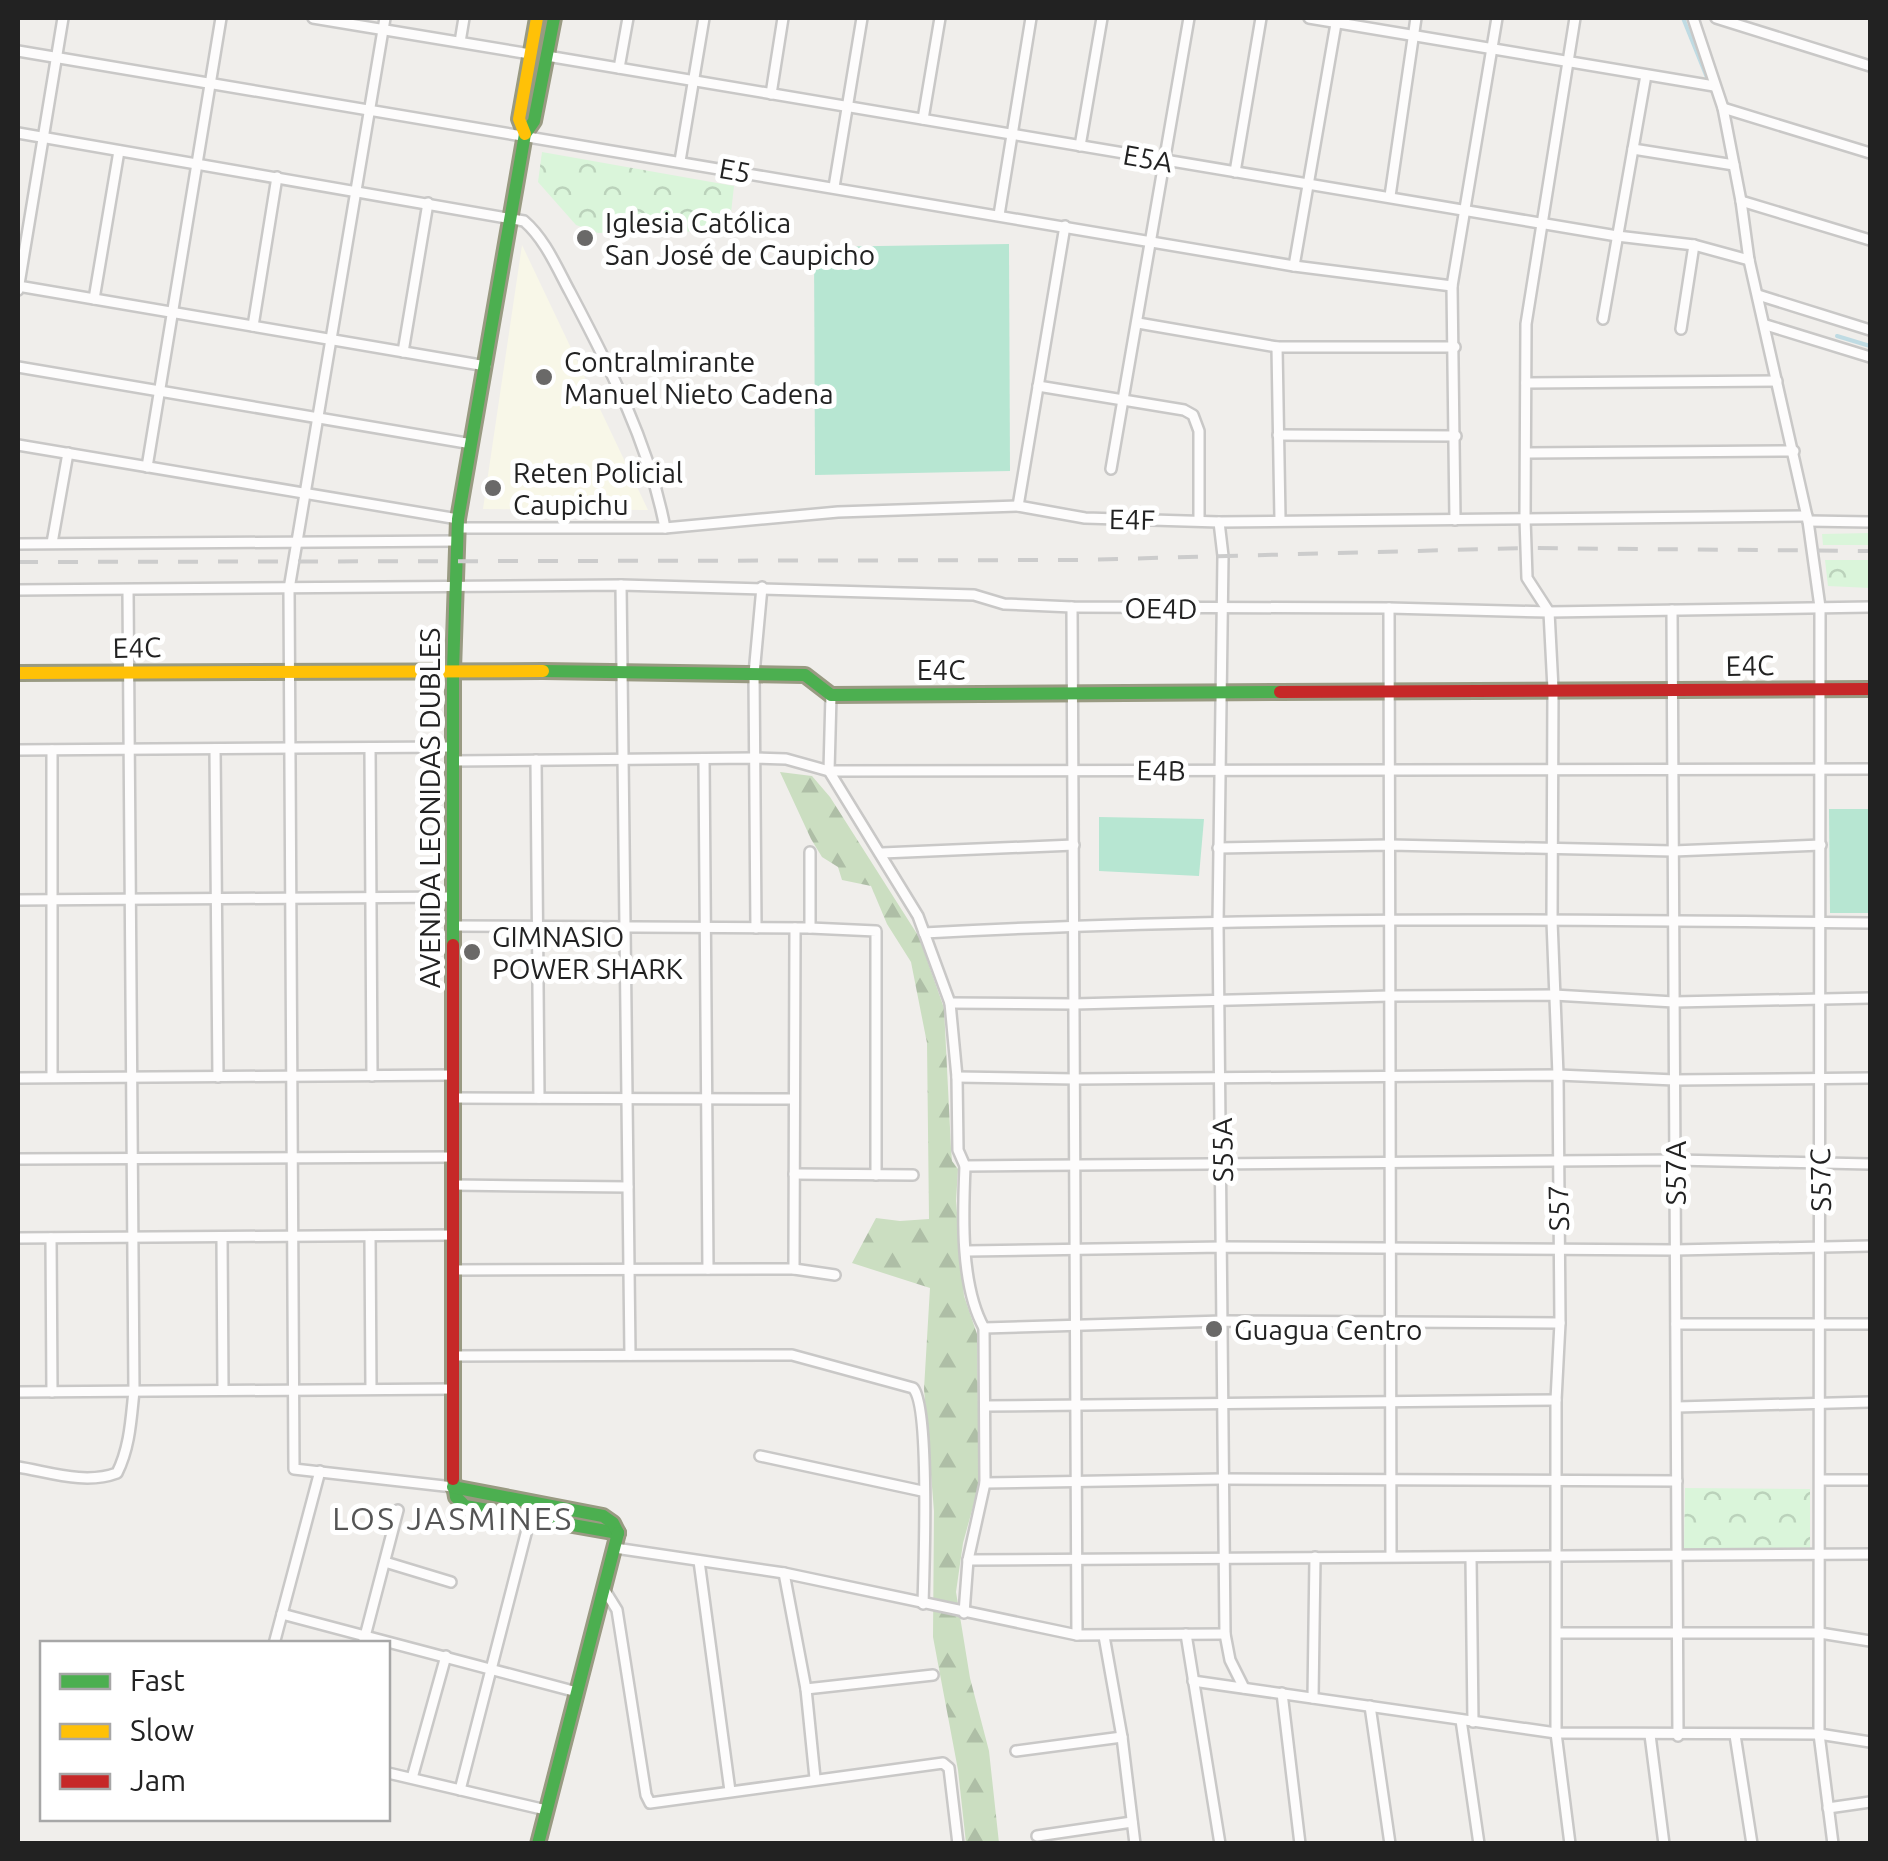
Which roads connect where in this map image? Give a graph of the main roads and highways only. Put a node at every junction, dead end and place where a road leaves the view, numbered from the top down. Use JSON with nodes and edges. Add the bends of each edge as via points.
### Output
{"nodes":[{"id":1,"x":536,"y":18,"type":"edge"},
{"id":2,"x":554,"y":18,"type":"edge"},
{"id":3,"x":525,"y":134,"type":"junction"},
{"id":4,"x":453,"y":670,"type":"junction"},
{"id":5,"x":18,"y":674,"type":"edge"},
{"id":6,"x":1870,"y":689,"type":"edge"},
{"id":7,"x":453,"y":1488,"type":"junction"},
{"id":8,"x":618,"y":1532,"type":"junction"},
{"id":9,"x":538,"y":1844,"type":"edge"}],
"edges":[{"from":1,"to":3,"type":"main road","name":"AVENIDA LEONIDAS DUBLES","via":[[519,120]]},
{"from":2,"to":3,"type":"main road","name":"AVENIDA LEONIDAS DUBLES","via":[[534,121]]},
{"from":3,"to":4,"type":"main road","name":"AVENIDA LEONIDAS DUBLES","via":[[458,529]]},
{"from":4,"to":5,"type":"main road","name":"E4C"},
{"from":4,"to":6,"type":"main road","name":"E4C","via":[[804,676],[831,695]]},
{"from":4,"to":7,"type":"main road","name":"AVENIDA LEONIDAS DUBLES"},
{"from":7,"to":8,"type":"main road","via":[[603,1516]]},
{"from":7,"to":8,"type":"main road","via":[[466,1506]]},
{"from":8,"to":9,"type":"main road"}]}
